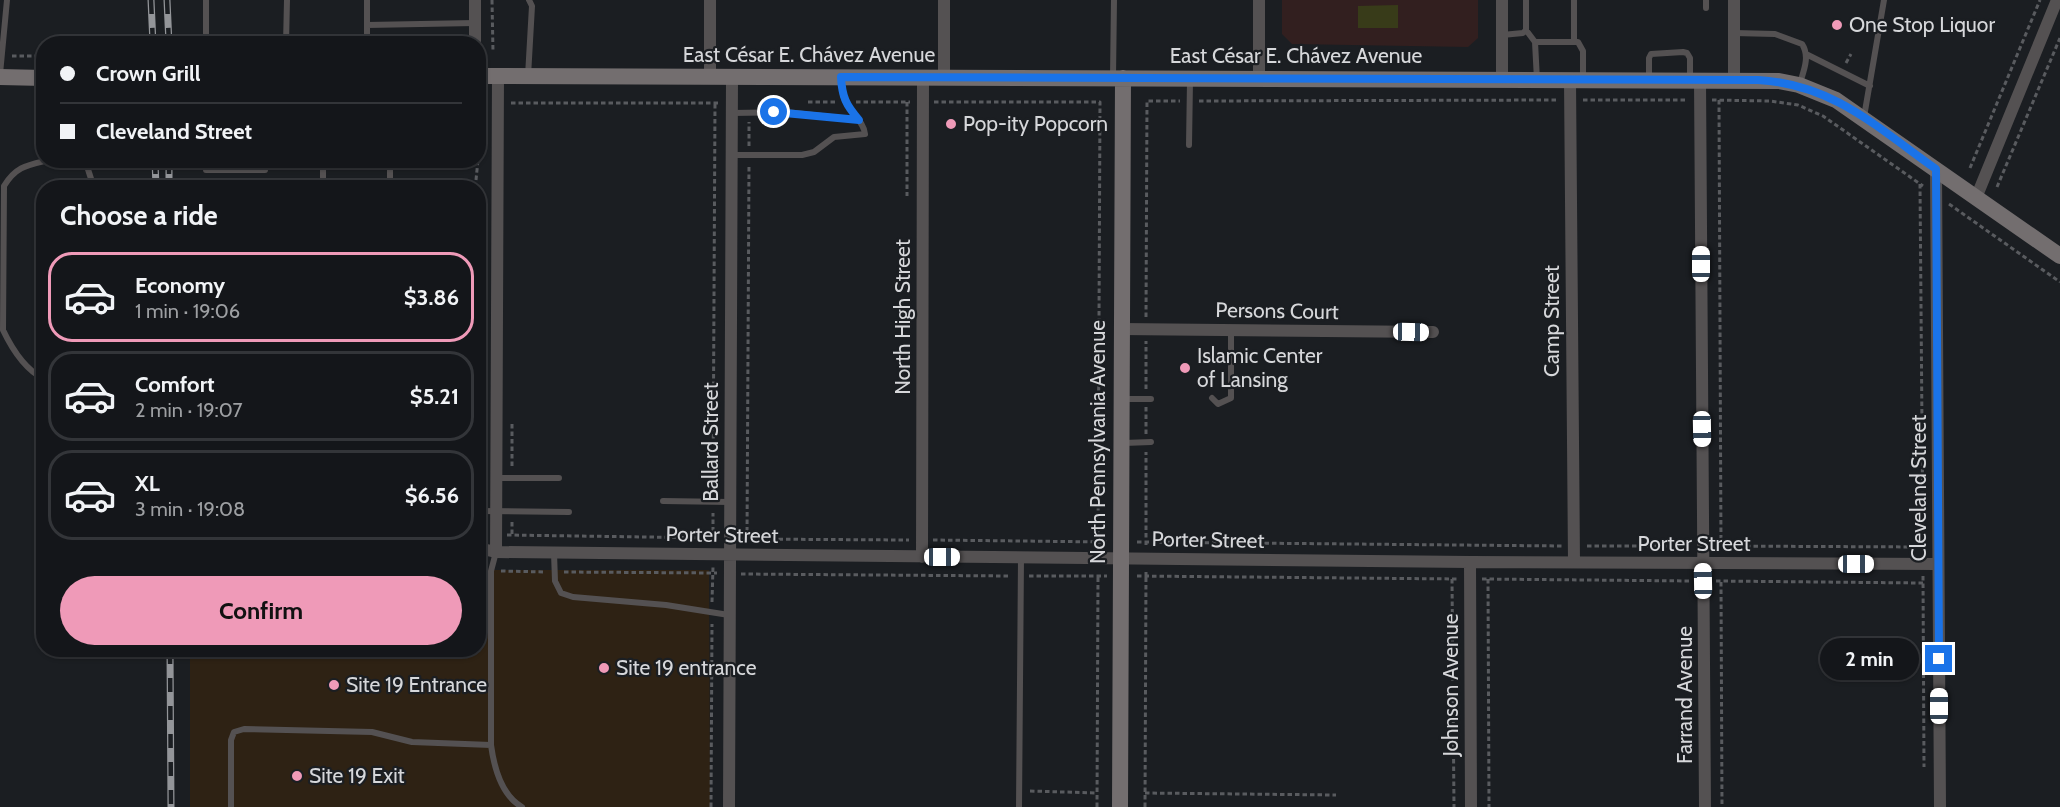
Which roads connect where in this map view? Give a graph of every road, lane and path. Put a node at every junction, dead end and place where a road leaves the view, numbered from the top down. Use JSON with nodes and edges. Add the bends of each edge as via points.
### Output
{"nodes":[{"id":1,"x":7,"y":0,"type":"edge"},
{"id":2,"x":206,"y":0,"type":"edge"},
{"id":3,"x":286,"y":0,"type":"edge"},
{"id":4,"x":367,"y":0,"type":"edge"},
{"id":5,"x":475,"y":0,"type":"edge"},
{"id":6,"x":492,"y":0,"type":"edge"},
{"id":7,"x":529,"y":0,"type":"edge"},
{"id":8,"x":710,"y":0,"type":"edge"},
{"id":9,"x":944,"y":0,"type":"edge"},
{"id":10,"x":1114,"y":0,"type":"edge"},
{"id":11,"x":1259,"y":0,"type":"edge"},
{"id":12,"x":1502,"y":0,"type":"edge"},
{"id":13,"x":1526,"y":0,"type":"edge"},
{"id":14,"x":1574,"y":0,"type":"edge"},
{"id":15,"x":1706,"y":0,"type":"edge"},
{"id":16,"x":1734,"y":0,"type":"edge"},
{"id":17,"x":1884,"y":0,"type":"edge"},
{"id":18,"x":2040,"y":0,"type":"edge"},
{"id":19,"x":2057,"y":0,"type":"edge"},
{"id":20,"x":1706,"y":8,"type":"dead end"},
{"id":21,"x":475,"y":23,"type":"junction"},
{"id":22,"x":367,"y":25,"type":"junction"},
{"id":23,"x":1526,"y":30,"type":"junction"},
{"id":24,"x":1734,"y":33,"type":"junction"},
{"id":25,"x":1502,"y":35,"type":"junction"},
{"id":26,"x":206,"y":36,"type":"edge"},
{"id":27,"x":286,"y":36,"type":"edge"},
{"id":28,"x":367,"y":36,"type":"edge"},
{"id":29,"x":475,"y":36,"type":"edge"},
{"id":30,"x":2060,"y":38,"type":"edge"},
{"id":31,"x":1535,"y":42,"type":"junction"},
{"id":32,"x":1574,"y":42,"type":"junction"},
{"id":33,"x":493,"y":52,"type":"dead end"},
{"id":34,"x":1806,"y":54,"type":"junction"},
{"id":35,"x":2,"y":56,"type":"junction"},
{"id":36,"x":36,"y":56,"type":"edge"},
{"id":37,"x":0,"y":75,"type":"edge"},
{"id":38,"x":486,"y":76,"type":"edge"},
{"id":39,"x":498,"y":76,"type":"junction"},
{"id":40,"x":528,"y":76,"type":"junction"},
{"id":41,"x":36,"y":77,"type":"edge"},
{"id":42,"x":841,"y":77,"type":"junction"},
{"id":43,"x":944,"y":77,"type":"junction"},
{"id":44,"x":710,"y":78,"type":"junction"},
{"id":45,"x":732,"y":78,"type":"junction"},
{"id":46,"x":923,"y":78,"type":"junction"},
{"id":47,"x":1118,"y":78,"type":"junction"},
{"id":48,"x":1190,"y":78,"type":"junction"},
{"id":49,"x":1259,"y":78,"type":"junction"},
{"id":50,"x":1502,"y":80,"type":"junction"},
{"id":51,"x":1537,"y":80,"type":"junction"},
{"id":52,"x":1577,"y":80,"type":"junction"},
{"id":53,"x":1649,"y":80,"type":"junction"},
{"id":54,"x":1695,"y":80,"type":"junction"},
{"id":55,"x":1734,"y":80,"type":"junction"},
{"id":56,"x":1800,"y":85,"type":"junction"},
{"id":57,"x":1870,"y":86,"type":"junction"},
{"id":58,"x":1570,"y":100,"type":"junction"},
{"id":59,"x":1700,"y":100,"type":"junction"},
{"id":60,"x":1719,"y":100,"type":"junction"},
{"id":61,"x":1100,"y":102,"type":"dead end"},
{"id":62,"x":1147,"y":102,"type":"dead end"},
{"id":63,"x":1189,"y":102,"type":"junction"},
{"id":64,"x":715,"y":103,"type":"dead end"},
{"id":65,"x":749,"y":112,"type":"junction"},
{"id":66,"x":732,"y":113,"type":"junction"},
{"id":67,"x":1864,"y":118,"type":"junction"},
{"id":68,"x":859,"y":120,"type":"junction"},
{"id":69,"x":1189,"y":145,"type":"dead end"},
{"id":70,"x":732,"y":155,"type":"junction"},
{"id":71,"x":749,"y":155,"type":"junction"},
{"id":72,"x":36,"y":163,"type":"edge"},
{"id":73,"x":206,"y":168,"type":"edge"},
{"id":74,"x":265,"y":168,"type":"edge"},
{"id":75,"x":477,"y":168,"type":"edge"},
{"id":76,"x":1970,"y":168,"type":"dead end"},
{"id":77,"x":1936,"y":169,"type":"junction"},
{"id":78,"x":476,"y":180,"type":"dead end"},
{"id":79,"x":1920,"y":184,"type":"junction"},
{"id":80,"x":1998,"y":187,"type":"dead end"},
{"id":81,"x":1936,"y":195,"type":"junction"},
{"id":82,"x":1976,"y":198,"type":"junction"},
{"id":83,"x":2060,"y":256,"type":"edge"},
{"id":84,"x":2060,"y":282,"type":"edge"},
{"id":85,"x":1121,"y":329,"type":"junction"},
{"id":86,"x":1232,"y":330,"type":"junction"},
{"id":87,"x":1433,"y":332,"type":"dead end"},
{"id":88,"x":36,"y":375,"type":"edge"},
{"id":89,"x":1212,"y":398,"type":"dead end"},
{"id":90,"x":1121,"y":399,"type":"junction"},
{"id":91,"x":1151,"y":399,"type":"dead end"},
{"id":92,"x":1151,"y":442,"type":"dead end"},
{"id":93,"x":1120,"y":443,"type":"junction"},
{"id":94,"x":496,"y":478,"type":"junction"},
{"id":95,"x":559,"y":478,"type":"dead end"},
{"id":96,"x":663,"y":501,"type":"dead end"},
{"id":97,"x":713,"y":502,"type":"junction"},
{"id":98,"x":730,"y":502,"type":"junction"},
{"id":99,"x":486,"y":511,"type":"edge"},
{"id":100,"x":496,"y":511,"type":"junction"},
{"id":101,"x":569,"y":512,"type":"dead end"},
{"id":102,"x":496,"y":535,"type":"junction"},
{"id":103,"x":713,"y":538,"type":"junction"},
{"id":104,"x":730,"y":538,"type":"junction"},
{"id":105,"x":747,"y":539,"type":"junction"},
{"id":106,"x":922,"y":540,"type":"junction"},
{"id":107,"x":1098,"y":542,"type":"junction"},
{"id":108,"x":1120,"y":542,"type":"junction"},
{"id":109,"x":1452,"y":545,"type":"junction"},
{"id":110,"x":1574,"y":546,"type":"junction"},
{"id":111,"x":1703,"y":546,"type":"junction"},
{"id":112,"x":1721,"y":546,"type":"junction"},
{"id":113,"x":1923,"y":547,"type":"junction"},
{"id":114,"x":486,"y":550,"type":"edge"},
{"id":115,"x":496,"y":552,"type":"junction"},
{"id":116,"x":554,"y":553,"type":"junction"},
{"id":117,"x":713,"y":555,"type":"junction"},
{"id":118,"x":730,"y":555,"type":"junction"},
{"id":119,"x":747,"y":555,"type":"junction"},
{"id":120,"x":922,"y":557,"type":"junction"},
{"id":121,"x":1021,"y":558,"type":"junction"},
{"id":122,"x":1098,"y":558,"type":"junction"},
{"id":123,"x":1120,"y":559,"type":"junction"},
{"id":124,"x":1452,"y":562,"type":"junction"},
{"id":125,"x":1470,"y":562,"type":"junction"},
{"id":126,"x":1574,"y":562,"type":"junction"},
{"id":127,"x":1703,"y":564,"type":"junction"},
{"id":128,"x":1721,"y":564,"type":"junction"},
{"id":129,"x":1923,"y":564,"type":"junction"},
{"id":130,"x":1938,"y":564,"type":"junction"},
{"id":131,"x":491,"y":571,"type":"junction"},
{"id":132,"x":554,"y":572,"type":"junction"},
{"id":133,"x":713,"y":573,"type":"junction"},
{"id":134,"x":730,"y":573,"type":"junction"},
{"id":135,"x":747,"y":574,"type":"junction"},
{"id":136,"x":1021,"y":576,"type":"junction"},
{"id":137,"x":1098,"y":576,"type":"junction"},
{"id":138,"x":1120,"y":576,"type":"junction"},
{"id":139,"x":1452,"y":579,"type":"junction"},
{"id":140,"x":1470,"y":579,"type":"junction"},
{"id":141,"x":1488,"y":579,"type":"junction"},
{"id":142,"x":1703,"y":581,"type":"junction"},
{"id":143,"x":1721,"y":581,"type":"junction"},
{"id":144,"x":1923,"y":582,"type":"junction"},
{"id":145,"x":712,"y":614,"type":"junction"},
{"id":146,"x":730,"y":615,"type":"junction"},
{"id":147,"x":491,"y":745,"type":"junction"},
{"id":148,"x":1924,"y":772,"type":"dead end"},
{"id":149,"x":1019,"y":791,"type":"junction"},
{"id":150,"x":1097,"y":793,"type":"junction"},
{"id":151,"x":1145,"y":793,"type":"dead end"},
{"id":152,"x":1336,"y":795,"type":"dead end"},
{"id":153,"x":231,"y":807,"type":"edge"},
{"id":154,"x":522,"y":807,"type":"edge"},
{"id":155,"x":711,"y":807,"type":"edge"},
{"id":156,"x":729,"y":807,"type":"edge"},
{"id":157,"x":1019,"y":807,"type":"edge"},
{"id":158,"x":1097,"y":807,"type":"edge"},
{"id":159,"x":1120,"y":807,"type":"edge"},
{"id":160,"x":1454,"y":807,"type":"edge"},
{"id":161,"x":1471,"y":807,"type":"edge"},
{"id":162,"x":1489,"y":807,"type":"edge"},
{"id":163,"x":1705,"y":807,"type":"edge"},
{"id":164,"x":1722,"y":807,"type":"edge"},
{"id":165,"x":1940,"y":807,"type":"edge"}],
"edges":[{"from":1,"to":35,"type":"lane"},
{"from":2,"to":26,"type":"lane"},
{"from":3,"to":27,"type":"lane"},
{"from":4,"to":22,"type":"lane"},
{"from":5,"to":21,"type":"street"},
{"from":6,"to":33,"type":"path"},
{"from":7,"to":40,"type":"lane","via":[[532,6]]},
{"from":8,"to":44,"type":"street"},
{"from":9,"to":43,"type":"street"},
{"from":10,"to":47,"type":"lane"},
{"from":11,"to":49,"type":"street"},
{"from":12,"to":25,"type":"street"},
{"from":13,"to":23,"type":"lane"},
{"from":14,"to":32,"type":"lane"},
{"from":15,"to":20,"type":"lane"},
{"from":16,"to":24,"type":"street"},
{"from":17,"to":57,"type":"lane"},
{"from":18,"to":76,"type":"path"},
{"from":19,"to":82,"type":"street"},
{"from":21,"to":22,"type":"lane"},
{"from":21,"to":29,"type":"street"},
{"from":22,"to":28,"type":"lane"},
{"from":23,"to":25,"type":"lane"},
{"from":23,"to":31,"type":"lane"},
{"from":24,"to":34,"type":"lane","via":[[1786,37],[1802,44]]},
{"from":24,"to":55,"type":"street"},
{"from":25,"to":50,"type":"street"},
{"from":30,"to":80,"type":"path"},
{"from":31,"to":32,"type":"lane"},
{"from":31,"to":51,"type":"lane"},
{"from":32,"to":52,"type":"lane","via":[[1582,51]]},
{"from":34,"to":56,"type":"lane"},
{"from":34,"to":57,"type":"lane"},
{"from":35,"to":36,"type":"path"},
{"from":35,"to":37,"type":"lane"},
{"from":37,"to":41,"type":"street"},
{"from":38,"to":39,"type":"street","name":"East César E. Chávez Avenue"},
{"from":39,"to":40,"type":"street","name":"East César E. Chávez Avenue"},
{"from":39,"to":94,"type":"street"},
{"from":40,"to":44,"type":"street","name":"East César E. Chávez Avenue"},
{"from":42,"to":45,"type":"street","name":"East César E. Chávez Avenue"},
{"from":42,"to":46,"type":"street","name":"East César E. Chávez Avenue"},
{"from":42,"to":68,"type":"lane","via":[[842,94]]},
{"from":43,"to":46,"type":"street","name":"East César E. Chávez Avenue"},
{"from":43,"to":47,"type":"street","name":"East César E. Chávez Avenue"},
{"from":44,"to":45,"type":"street","name":"East César E. Chávez Avenue"},
{"from":45,"to":66,"type":"street","name":"Ballard Street"},
{"from":46,"to":106,"type":"street","name":"North High Street"},
{"from":47,"to":48,"type":"street","name":"East César E. Chávez Avenue"},
{"from":47,"to":85,"type":"street","name":"North Pennsylvania Avenue"},
{"from":48,"to":49,"type":"street","name":"East César E. Chávez Avenue"},
{"from":48,"to":63,"type":"lane"},
{"from":49,"to":50,"type":"street","name":"East César E. Chávez Avenue"},
{"from":50,"to":51,"type":"street","name":"East César E. Chávez Avenue"},
{"from":51,"to":52,"type":"street","name":"East César E. Chávez Avenue"},
{"from":52,"to":53,"type":"street","name":"East César E. Chávez Avenue"},
{"from":52,"to":58,"type":"street","name":"Camp Street"},
{"from":53,"to":54,"type":"street","name":"East César E. Chávez Avenue"},
{"from":53,"to":54,"type":"lane","via":[[1651,54],[1683,52],[1688,53]]},
{"from":54,"to":55,"type":"street","name":"East César E. Chávez Avenue"},
{"from":54,"to":59,"type":"street","name":"Farrand Avenue"},
{"from":55,"to":56,"type":"street","name":"East César E. Chávez Avenue"},
{"from":56,"to":67,"type":"street","name":"East César E. Chávez Avenue","via":[[1836,100]]},
{"from":57,"to":67,"type":"lane"},
{"from":58,"to":59,"type":"path"},
{"from":58,"to":63,"type":"path"},
{"from":58,"to":110,"type":"street","name":"Camp Street"},
{"from":59,"to":60,"type":"path"},
{"from":59,"to":111,"type":"street","name":"Farrand Avenue"},
{"from":60,"to":79,"type":"path","via":[[1798,105],[1823,116]]},
{"from":60,"to":112,"type":"path"},
{"from":61,"to":107,"type":"path"},
{"from":62,"to":63,"type":"path"},
{"from":63,"to":69,"type":"lane"},
{"from":64,"to":97,"type":"path"},
{"from":65,"to":66,"type":"lane"},
{"from":65,"to":68,"type":"lane"},
{"from":65,"to":71,"type":"path"},
{"from":66,"to":70,"type":"street","name":"Ballard Street"},
{"from":67,"to":77,"type":"street","name":"East César E. Chávez Avenue"},
{"from":68,"to":71,"type":"lane","via":[[865,134],[834,137],[814,152]]},
{"from":70,"to":71,"type":"lane"},
{"from":70,"to":98,"type":"street","name":"Ballard Street"},
{"from":71,"to":105,"type":"path"},
{"from":72,"to":88,"type":"lane","via":[[12,173],[4,186],[3,330],[11,348]]},
{"from":73,"to":74,"type":"lane"},
{"from":75,"to":78,"type":"path"},
{"from":77,"to":81,"type":"street","name":"Cleveland Street"},
{"from":77,"to":82,"type":"street","name":"East César E. Chávez Avenue"},
{"from":79,"to":81,"type":"path"},
{"from":79,"to":113,"type":"path"},
{"from":81,"to":84,"type":"path"},
{"from":81,"to":130,"type":"street","name":"Cleveland Street"},
{"from":82,"to":83,"type":"street","name":"East César E. Chávez Avenue"},
{"from":85,"to":86,"type":"street","name":"Persons Court"},
{"from":85,"to":90,"type":"street","name":"North Pennsylvania Avenue"},
{"from":86,"to":87,"type":"street","name":"Persons Court"},
{"from":86,"to":89,"type":"lane","via":[[1231,398],[1218,404]]},
{"from":90,"to":91,"type":"lane"},
{"from":90,"to":93,"type":"street","name":"North Pennsylvania Avenue"},
{"from":92,"to":93,"type":"lane"},
{"from":93,"to":108,"type":"street","name":"North Pennsylvania Avenue"},
{"from":94,"to":95,"type":"lane"},
{"from":94,"to":100,"type":"street"},
{"from":96,"to":97,"type":"lane"},
{"from":97,"to":98,"type":"lane"},
{"from":97,"to":103,"type":"path"},
{"from":98,"to":104,"type":"street","name":"Ballard Street"},
{"from":99,"to":100,"type":"lane"},
{"from":100,"to":101,"type":"lane"},
{"from":100,"to":102,"type":"street"},
{"from":102,"to":103,"type":"path"},
{"from":102,"to":115,"type":"street"},
{"from":103,"to":104,"type":"path"},
{"from":103,"to":117,"type":"path"},
{"from":104,"to":105,"type":"path"},
{"from":104,"to":118,"type":"street","name":"Ballard Street"},
{"from":105,"to":106,"type":"path"},
{"from":105,"to":119,"type":"path"},
{"from":106,"to":107,"type":"path"},
{"from":106,"to":120,"type":"street","name":"North High Street"},
{"from":107,"to":108,"type":"path"},
{"from":107,"to":122,"type":"path"},
{"from":108,"to":109,"type":"path"},
{"from":108,"to":123,"type":"street","name":"North Pennsylvania Avenue"},
{"from":109,"to":110,"type":"path"},
{"from":109,"to":124,"type":"path"},
{"from":110,"to":111,"type":"path"},
{"from":110,"to":126,"type":"street","name":"Camp Street"},
{"from":111,"to":112,"type":"path"},
{"from":111,"to":127,"type":"street","name":"Farrand Avenue"},
{"from":112,"to":113,"type":"path"},
{"from":112,"to":128,"type":"path"},
{"from":113,"to":129,"type":"path"},
{"from":114,"to":115,"type":"street","name":"Porter Street"},
{"from":115,"to":116,"type":"street","name":"Porter Street"},
{"from":115,"to":131,"type":"lane"},
{"from":116,"to":117,"type":"street","name":"Porter Street"},
{"from":116,"to":132,"type":"lane"},
{"from":117,"to":118,"type":"street","name":"Porter Street"},
{"from":117,"to":133,"type":"path"},
{"from":118,"to":119,"type":"street","name":"Porter Street"},
{"from":118,"to":134,"type":"street","name":"Ballard Street"},
{"from":119,"to":120,"type":"street","name":"Porter Street"},
{"from":119,"to":135,"type":"path"},
{"from":120,"to":121,"type":"street","name":"Porter Street"},
{"from":121,"to":122,"type":"street","name":"Porter Street"},
{"from":121,"to":136,"type":"lane"},
{"from":122,"to":123,"type":"street","name":"Porter Street"},
{"from":122,"to":137,"type":"path"},
{"from":123,"to":124,"type":"street","name":"Porter Street"},
{"from":123,"to":138,"type":"street","name":"North Pennsylvania Avenue"},
{"from":124,"to":125,"type":"street","name":"Porter Street"},
{"from":124,"to":139,"type":"path"},
{"from":125,"to":126,"type":"street","name":"Porter Street"},
{"from":125,"to":140,"type":"street","name":"Johnson Avenue"},
{"from":126,"to":127,"type":"street","name":"Porter Street"},
{"from":127,"to":128,"type":"street","name":"Porter Street"},
{"from":127,"to":142,"type":"street","name":"Farrand Avenue"},
{"from":128,"to":129,"type":"street","name":"Porter Street"},
{"from":128,"to":143,"type":"path"},
{"from":129,"to":130,"type":"street","name":"Porter Street"},
{"from":129,"to":144,"type":"path"},
{"from":130,"to":165,"type":"street","name":"Cleveland Street"},
{"from":131,"to":132,"type":"path"},
{"from":131,"to":147,"type":"lane"},
{"from":132,"to":133,"type":"path"},
{"from":132,"to":145,"type":"lane","via":[[561,593],[573,597],[666,605]]},
{"from":133,"to":134,"type":"path"},
{"from":133,"to":145,"type":"path"},
{"from":134,"to":135,"type":"path"},
{"from":134,"to":146,"type":"street","name":"Ballard Street"},
{"from":135,"to":136,"type":"path"},
{"from":136,"to":137,"type":"path"},
{"from":136,"to":149,"type":"lane"},
{"from":137,"to":138,"type":"path"},
{"from":137,"to":150,"type":"path"},
{"from":138,"to":139,"type":"path"},
{"from":138,"to":159,"type":"street","name":"North Pennsylvania Avenue"},
{"from":139,"to":140,"type":"path"},
{"from":139,"to":160,"type":"path"},
{"from":140,"to":141,"type":"path"},
{"from":140,"to":161,"type":"street","name":"Johnson Avenue"},
{"from":141,"to":142,"type":"path"},
{"from":141,"to":162,"type":"path"},
{"from":142,"to":143,"type":"path"},
{"from":142,"to":163,"type":"street","name":"Farrand Avenue"},
{"from":143,"to":144,"type":"path"},
{"from":143,"to":164,"type":"path"},
{"from":144,"to":148,"type":"path"},
{"from":145,"to":146,"type":"lane"},
{"from":145,"to":155,"type":"path"},
{"from":146,"to":156,"type":"street","name":"Ballard Street"},
{"from":147,"to":153,"type":"lane","via":[[412,742],[372,732],[244,729],[234,732],[231,740]]},
{"from":147,"to":154,"type":"lane","via":[[494,765],[507,792]]},
{"from":149,"to":150,"type":"path"},
{"from":149,"to":157,"type":"lane"},
{"from":150,"to":158,"type":"path"},
{"from":151,"to":152,"type":"path"}]}
